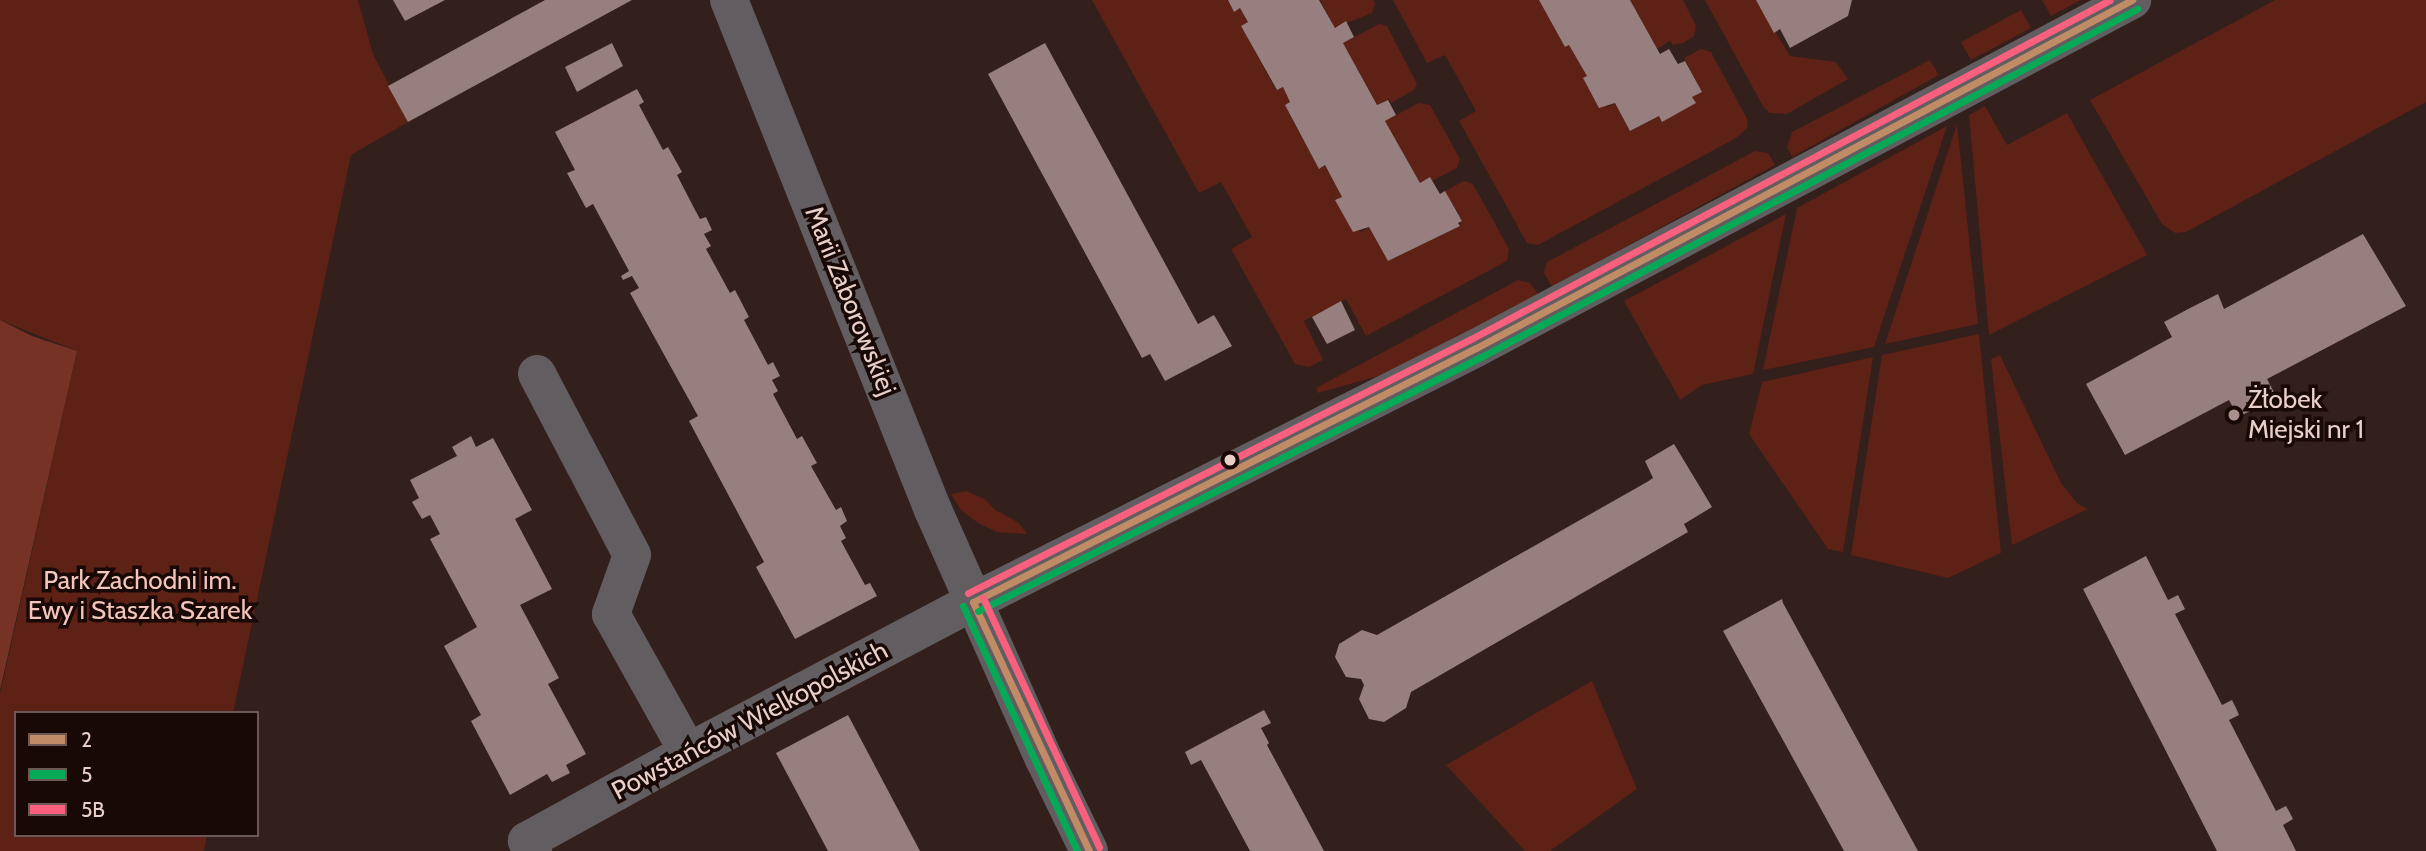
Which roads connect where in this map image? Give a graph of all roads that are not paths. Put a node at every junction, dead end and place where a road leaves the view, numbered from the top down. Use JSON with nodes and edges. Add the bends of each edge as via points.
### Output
{"nodes":[{"id":1,"x":729,"y":0,"type":"edge"},
{"id":2,"x":2132,"y":0,"type":"edge"},
{"id":3,"x":537,"y":374,"type":"dead end"},
{"id":4,"x":973,"y":602,"type":"junction"},
{"id":5,"x":688,"y":752,"type":"junction"},
{"id":6,"x":530,"y":846,"type":"edge"},
{"id":7,"x":1089,"y":851,"type":"edge"}],
"edges":[{"from":1,"to":4,"type":"street","name":"Marii Zaborowskiej"},
{"from":2,"to":4,"type":"street","name":"Powstańców Wielkopolskich","via":[[1476,348]]},
{"from":3,"to":5,"type":"street","via":[[632,555],[611,614]]},
{"from":4,"to":5,"type":"street","name":"Powstańców Wielkopolskich"},
{"from":4,"to":7,"type":"street","name":"Marii Zaborowskiej"},
{"from":5,"to":6,"type":"street","name":"Powstańców Wielkopolskich"}]}
